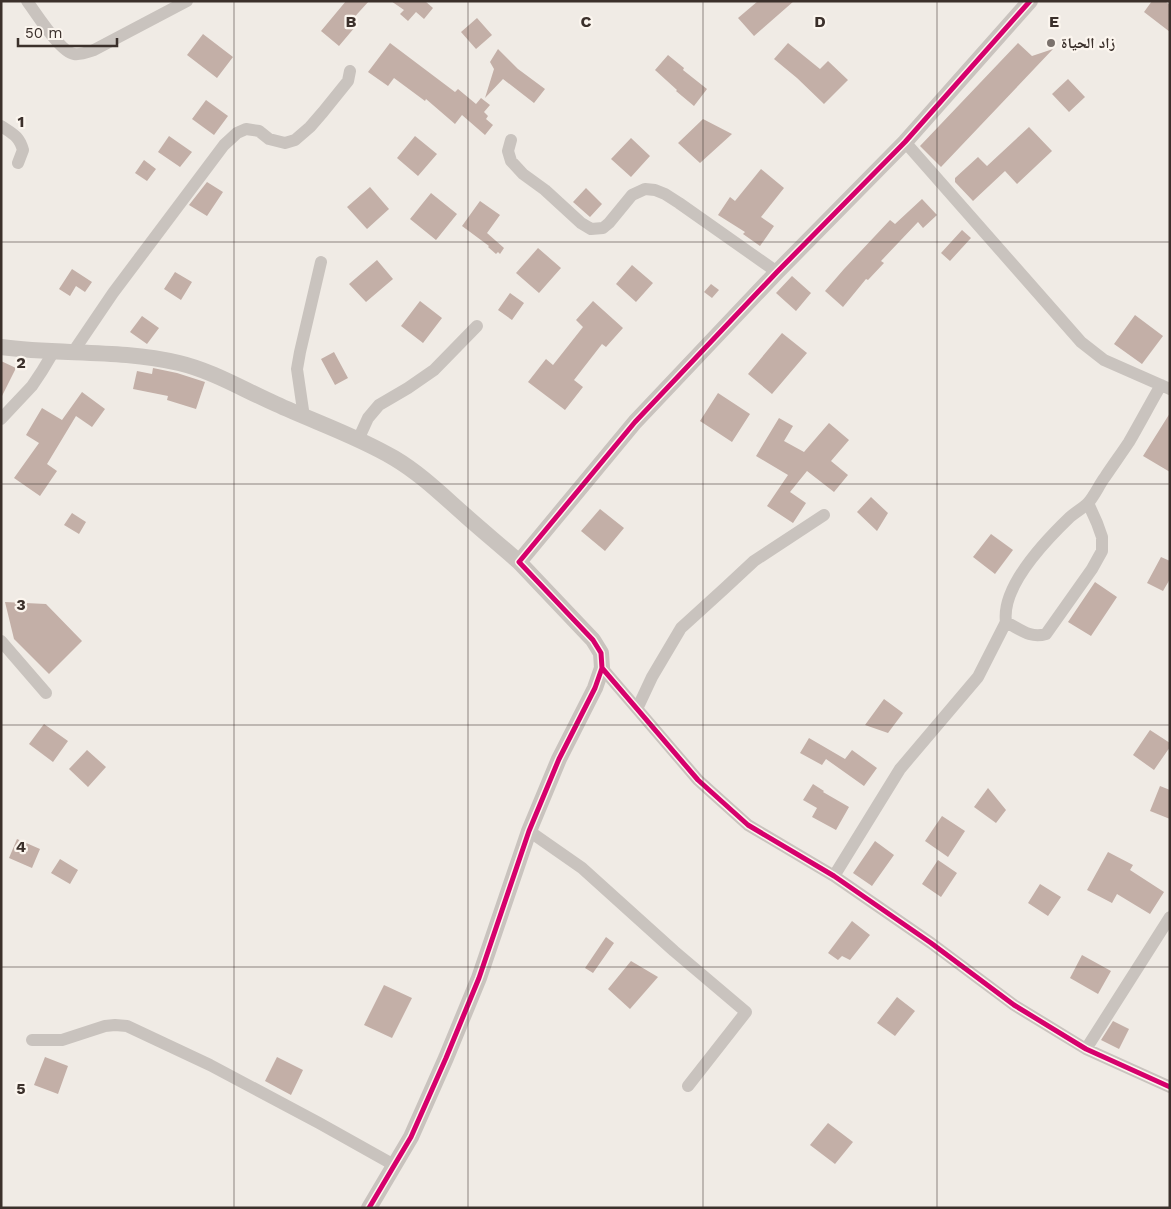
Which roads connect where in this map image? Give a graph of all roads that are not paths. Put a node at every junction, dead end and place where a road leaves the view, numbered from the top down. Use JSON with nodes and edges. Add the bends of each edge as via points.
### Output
{"nodes":[{"id":1,"x":27,"y":1,"type":"edge"},
{"id":2,"x":187,"y":1,"type":"edge"},
{"id":3,"x":1030,"y":1,"type":"edge"},
{"id":4,"x":350,"y":71,"type":"dead end"},
{"id":5,"x":1,"y":126,"type":"edge"},
{"id":6,"x":511,"y":140,"type":"dead end"},
{"id":7,"x":905,"y":142,"type":"junction"},
{"id":8,"x":18,"y":163,"type":"dead end"},
{"id":9,"x":321,"y":262,"type":"dead end"},
{"id":10,"x":777,"y":272,"type":"junction"},
{"id":11,"x":477,"y":326,"type":"dead end"},
{"id":12,"x":1,"y":347,"type":"edge"},
{"id":13,"x":54,"y":351,"type":"junction"},
{"id":14,"x":73,"y":352,"type":"junction"},
{"id":15,"x":1165,"y":387,"type":"edge"},
{"id":16,"x":304,"y":417,"type":"junction"},
{"id":17,"x":1,"y":419,"type":"edge"},
{"id":18,"x":358,"y":440,"type":"junction"},
{"id":19,"x":1088,"y":503,"type":"junction"},
{"id":20,"x":824,"y":515,"type":"dead end"},
{"id":21,"x":519,"y":562,"type":"junction"},
{"id":22,"x":1006,"y":622,"type":"junction"},
{"id":23,"x":1,"y":641,"type":"edge"},
{"id":24,"x":602,"y":668,"type":"junction"},
{"id":25,"x":46,"y":693,"type":"dead end"},
{"id":26,"x":637,"y":709,"type":"junction"},
{"id":27,"x":529,"y":831,"type":"junction"},
{"id":28,"x":834,"y":876,"type":"junction"},
{"id":29,"x":1170,"y":917,"type":"edge"},
{"id":30,"x":32,"y":1040,"type":"dead end"},
{"id":31,"x":1086,"y":1049,"type":"junction"},
{"id":32,"x":688,"y":1086,"type":"dead end"},
{"id":33,"x":1170,"y":1087,"type":"edge"},
{"id":34,"x":394,"y":1166,"type":"junction"},
{"id":35,"x":369,"y":1208,"type":"edge"}],
"edges":[{"from":1,"to":2,"type":"street","via":[[60,45],[73,54],[94,50]]},
{"from":3,"to":7,"type":"street"},
{"from":4,"to":14,"type":"street","via":[[348,81],[324,112],[295,140],[285,143],[269,139],[259,131],[246,129],[224,145]]},
{"from":5,"to":8,"type":"street","via":[[20,141],[24,150]]},
{"from":6,"to":10,"type":"street","via":[[508,151],[511,161],[592,229],[603,228],[609,223],[632,195],[645,189],[656,190]]},
{"from":7,"to":10,"type":"street"},
{"from":7,"to":15,"type":"street","via":[[1081,342],[1104,360]]},
{"from":9,"to":16,"type":"street","via":[[297,369]]},
{"from":10,"to":21,"type":"street","via":[[635,422]]},
{"from":11,"to":18,"type":"street","via":[[434,370],[378,405]]},
{"from":12,"to":13,"type":"street"},
{"from":13,"to":14,"type":"street"},
{"from":13,"to":17,"type":"street","via":[[32,386]]},
{"from":14,"to":16,"type":"street","via":[[120,354],[180,363],[214,375]]},
{"from":15,"to":19,"type":"street"},
{"from":16,"to":18,"type":"street"},
{"from":18,"to":21,"type":"street","via":[[424,478]]},
{"from":19,"to":22,"type":"street","via":[[1057,530],[1029,562],[1006,602]]},
{"from":19,"to":22,"type":"street","via":[[1102,538],[1102,551],[1092,569],[1046,634],[1031,635]]},
{"from":20,"to":26,"type":"street","via":[[754,561],[681,628]]},
{"from":21,"to":24,"type":"street","via":[[593,640],[601,652]]},
{"from":22,"to":28,"type":"street","via":[[978,677],[900,769]]},
{"from":23,"to":25,"type":"street"},
{"from":24,"to":26,"type":"street"},
{"from":24,"to":27,"type":"street","via":[[558,759]]},
{"from":26,"to":28,"type":"street","via":[[698,780],[748,825]]},
{"from":27,"to":32,"type":"street","via":[[582,868],[746,1012]]},
{"from":27,"to":34,"type":"street","via":[[479,978],[411,1137]]},
{"from":28,"to":31,"type":"street","via":[[1014,1005]]},
{"from":29,"to":31,"type":"street"},
{"from":30,"to":34,"type":"street","via":[[62,1040],[105,1026],[127,1026],[210,1065]]},
{"from":31,"to":33,"type":"street"},
{"from":34,"to":35,"type":"street"}]}
